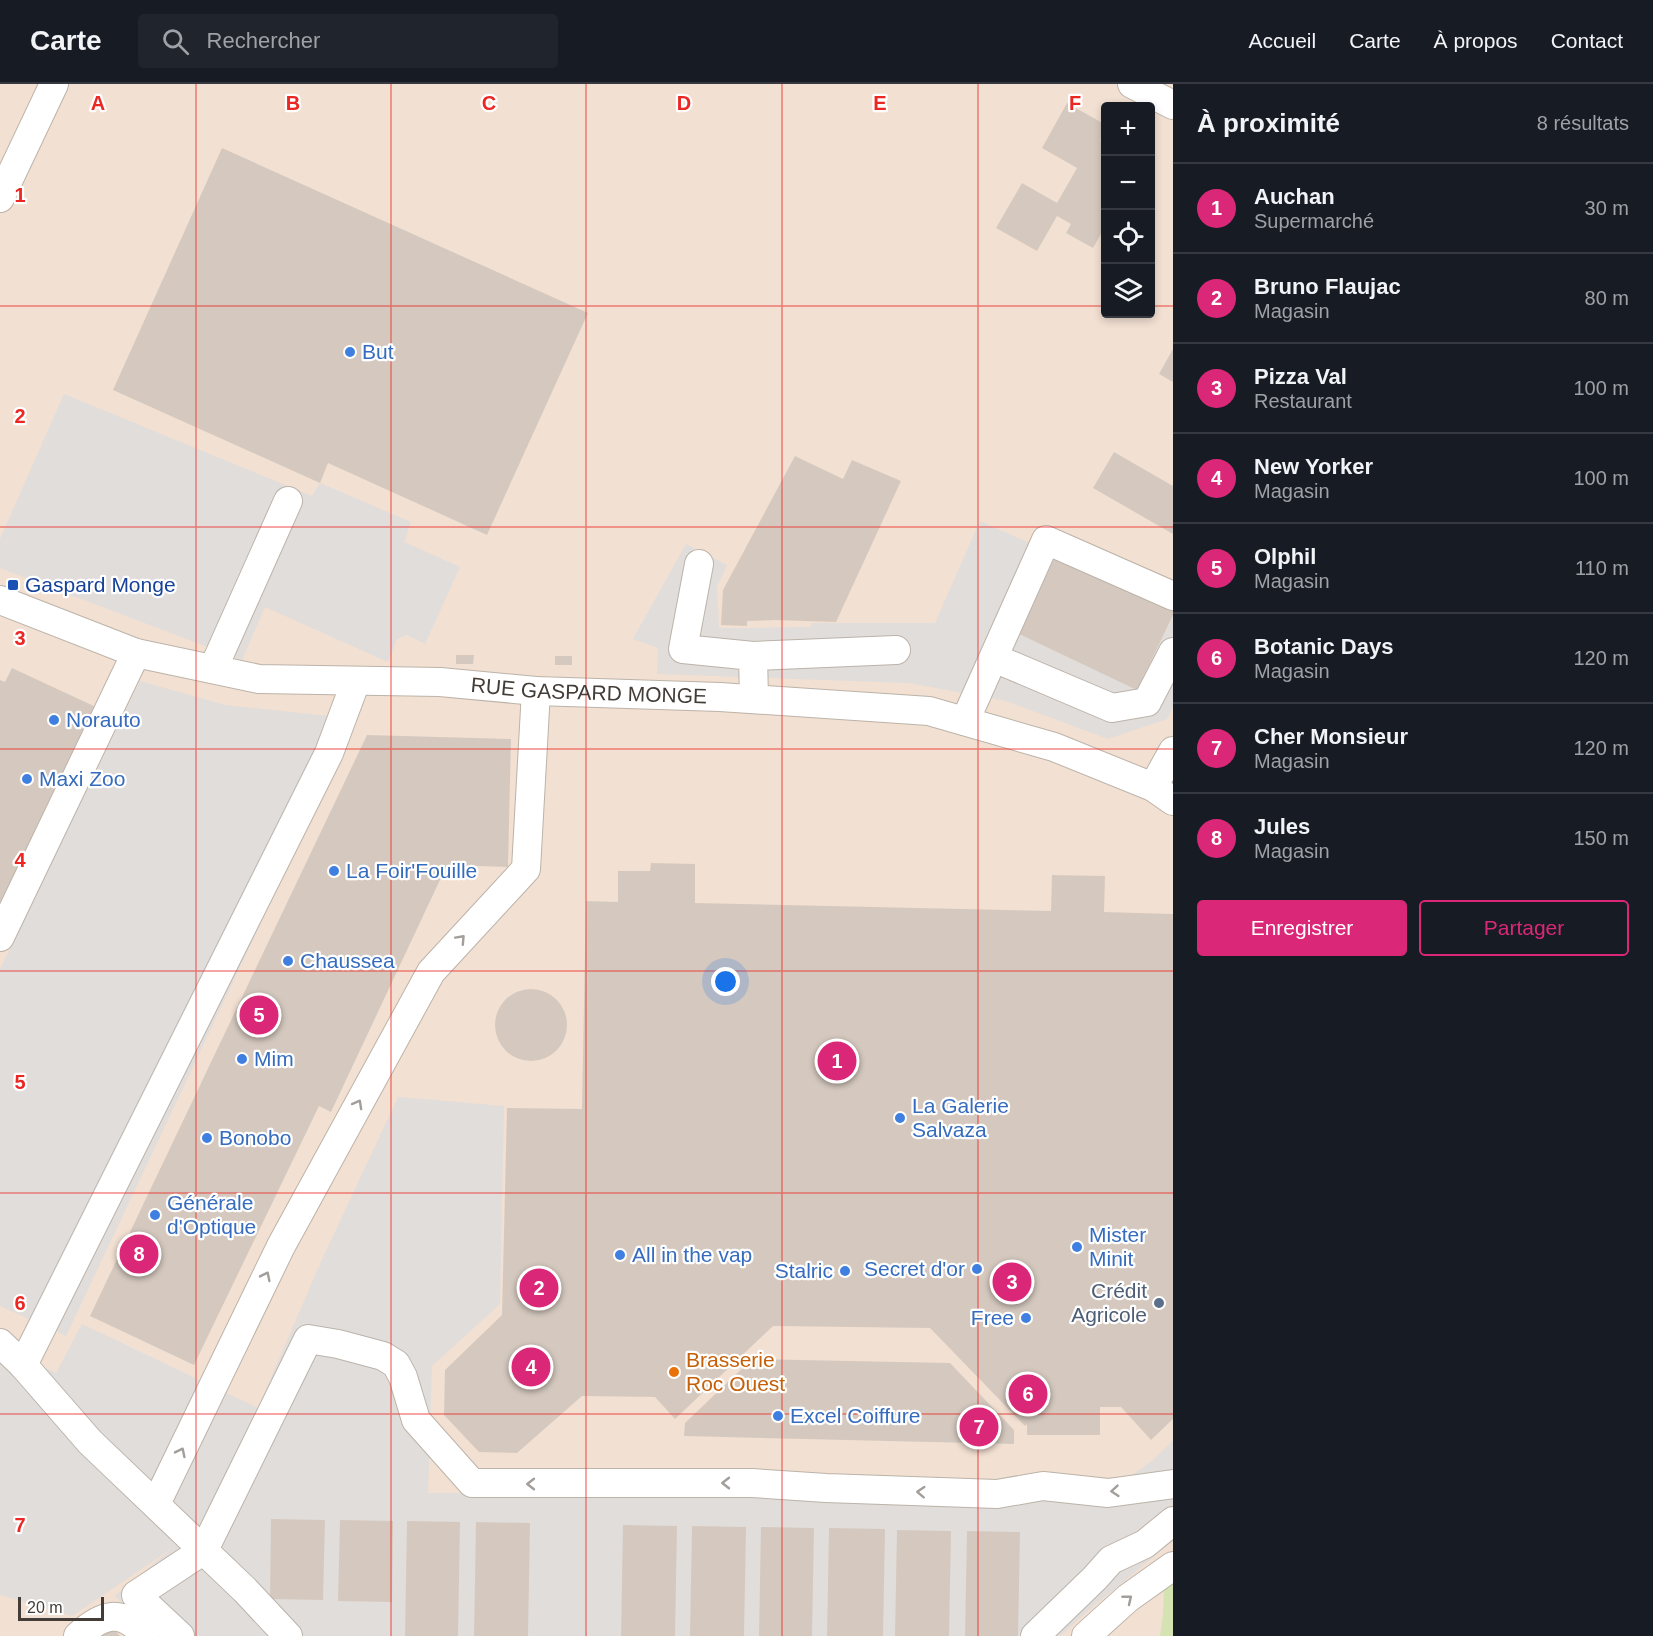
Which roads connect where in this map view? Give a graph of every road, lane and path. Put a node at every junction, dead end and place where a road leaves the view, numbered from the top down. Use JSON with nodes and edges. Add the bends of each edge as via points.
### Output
{"nodes":[{"id":1,"x":54,"y":84,"type":"edge"},
{"id":2,"x":1132,"y":84,"type":"edge"},
{"id":3,"x":1173,"y":105,"type":"edge"},
{"id":4,"x":0,"y":198,"type":"edge"},
{"id":5,"x":288,"y":501,"type":"dead end"},
{"id":6,"x":699,"y":564,"type":"dead end"},
{"id":7,"x":1173,"y":596,"type":"edge"},
{"id":8,"x":0,"y":600,"type":"edge"},
{"id":9,"x":896,"y":650,"type":"dead end"},
{"id":10,"x":1173,"y":652,"type":"edge"},
{"id":11,"x":136,"y":653,"type":"junction"},
{"id":12,"x":753,"y":656,"type":"junction"},
{"id":13,"x":994,"y":658,"type":"junction"},
{"id":14,"x":213,"y":669,"type":"junction"},
{"id":15,"x":356,"y":681,"type":"junction"},
{"id":16,"x":536,"y":691,"type":"junction"},
{"id":17,"x":754,"y":699,"type":"junction"},
{"id":18,"x":965,"y":722,"type":"junction"},
{"id":19,"x":1173,"y":752,"type":"edge"},
{"id":20,"x":1163,"y":794,"type":"edge"},
{"id":21,"x":0,"y":938,"type":"edge"},
{"id":22,"x":0,"y":1343,"type":"edge"},
{"id":23,"x":23,"y":1365,"type":"junction"},
{"id":24,"x":1173,"y":1484,"type":"edge"},
{"id":25,"x":156,"y":1504,"type":"junction"},
{"id":26,"x":1173,"y":1521,"type":"edge"},
{"id":27,"x":204,"y":1550,"type":"junction"},
{"id":28,"x":1173,"y":1566,"type":"edge"},
{"id":29,"x":78,"y":1636,"type":"edge"},
{"id":30,"x":145,"y":1636,"type":"edge"},
{"id":31,"x":180,"y":1636,"type":"edge"},
{"id":32,"x":288,"y":1636,"type":"edge"},
{"id":33,"x":1035,"y":1636,"type":"edge"},
{"id":34,"x":1086,"y":1636,"type":"edge"}],
"edges":[{"from":1,"to":4,"type":"street"},
{"from":2,"to":3,"type":"street"},
{"from":5,"to":14,"type":"street"},
{"from":6,"to":12,"type":"street","via":[[683,649]]},
{"from":7,"to":13,"type":"street","via":[[1046,540]]},
{"from":8,"to":11,"type":"street","name":"RUE GASPARD MONGE"},
{"from":9,"to":12,"type":"street"},
{"from":10,"to":13,"type":"street","via":[[1147,702],[1112,708]]},
{"from":11,"to":14,"type":"street","name":"RUE GASPARD MONGE"},
{"from":11,"to":21,"type":"street"},
{"from":12,"to":17,"type":"street"},
{"from":13,"to":18,"type":"street"},
{"from":14,"to":15,"type":"street","name":"RUE GASPARD MONGE","via":[[259,679]]},
{"from":15,"to":16,"type":"street","name":"RUE GASPARD MONGE","via":[[440,682]]},
{"from":15,"to":23,"type":"street","via":[[329,753]]},
{"from":16,"to":17,"type":"street","name":"RUE GASPARD MONGE"},
{"from":25,"to":16,"type":"street","one_way":true,"via":[[281,1246],[431,972],[526,868]]},
{"from":17,"to":18,"type":"street","name":"RUE GASPARD MONGE","via":[[929,711]]},
{"from":18,"to":20,"type":"street","name":"RUE GASPARD MONGE","via":[[1054,747]]},
{"from":19,"to":20,"type":"street"},
{"from":22,"to":23,"type":"street"},
{"from":23,"to":25,"type":"street","via":[[90,1442]]},
{"from":24,"to":27,"type":"street","one_way":true,"via":[[1108,1493],[1043,1486],[987,1494],[752,1483],[472,1483],[416,1420],[404,1377],[396,1364],[383,1356],[308,1339]]},
{"from":25,"to":27,"type":"street"},
{"from":26,"to":33,"type":"street","via":[[1145,1544],[1111,1560]]},
{"from":27,"to":31,"type":"street","via":[[136,1595]]},
{"from":27,"to":32,"type":"street"},
{"from":34,"to":28,"type":"street","one_way":true,"via":[[1128,1598]]},
{"from":29,"to":30,"type":"street","via":[[105,1616],[125,1618]]}]}
